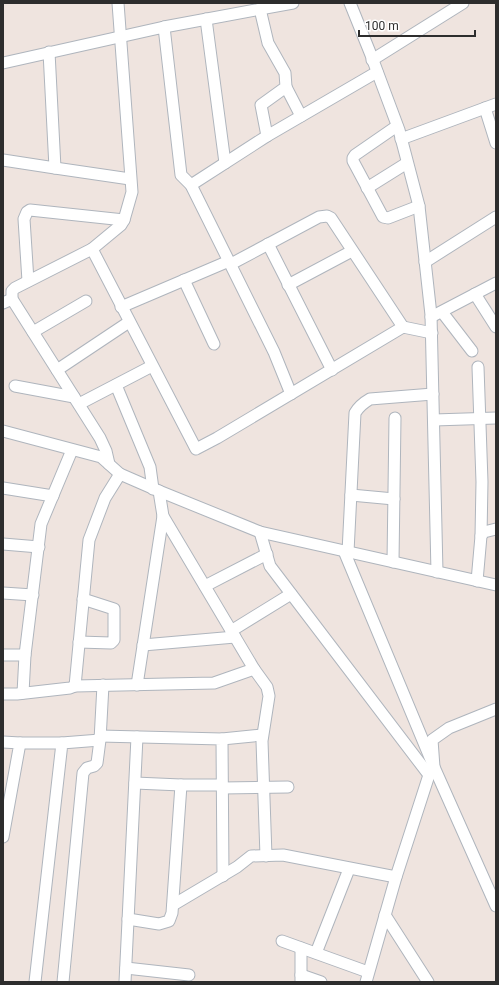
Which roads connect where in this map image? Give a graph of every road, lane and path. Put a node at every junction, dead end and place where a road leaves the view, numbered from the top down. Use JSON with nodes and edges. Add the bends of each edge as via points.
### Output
{"nodes":[{"id":1,"x":118,"y":3,"type":"edge"},
{"id":2,"x":293,"y":3,"type":"edge"},
{"id":3,"x":350,"y":3,"type":"edge"},
{"id":4,"x":463,"y":3,"type":"edge"},
{"id":5,"x":260,"y":9,"type":"junction"},
{"id":6,"x":206,"y":19,"type":"junction"},
{"id":7,"x":164,"y":27,"type":"junction"},
{"id":8,"x":120,"y":37,"type":"junction"},
{"id":9,"x":49,"y":52,"type":"junction"},
{"id":10,"x":372,"y":60,"type":"junction"},
{"id":11,"x":3,"y":62,"type":"edge"},
{"id":12,"x":377,"y":72,"type":"junction"},
{"id":13,"x":286,"y":87,"type":"junction"},
{"id":14,"x":496,"y":104,"type":"edge"},
{"id":15,"x":485,"y":108,"type":"junction"},
{"id":16,"x":301,"y":116,"type":"junction"},
{"id":17,"x":397,"y":126,"type":"junction"},
{"id":18,"x":267,"y":136,"type":"junction"},
{"id":19,"x":401,"y":139,"type":"junction"},
{"id":20,"x":496,"y":143,"type":"edge"},
{"id":21,"x":3,"y":160,"type":"edge"},
{"id":22,"x":226,"y":163,"type":"junction"},
{"id":23,"x":407,"y":164,"type":"junction"},
{"id":24,"x":55,"y":168,"type":"junction"},
{"id":25,"x":130,"y":179,"type":"junction"},
{"id":26,"x":191,"y":185,"type":"junction"},
{"id":27,"x":368,"y":188,"type":"junction"},
{"id":28,"x":419,"y":206,"type":"junction"},
{"id":29,"x":496,"y":217,"type":"edge"},
{"id":30,"x":124,"y":220,"type":"junction"},
{"id":31,"x":268,"y":244,"type":"junction"},
{"id":32,"x":92,"y":250,"type":"junction"},
{"id":33,"x":352,"y":251,"type":"junction"},
{"id":34,"x":425,"y":262,"type":"junction"},
{"id":35,"x":230,"y":263,"type":"junction"},
{"id":36,"x":184,"y":280,"type":"junction"},
{"id":37,"x":28,"y":281,"type":"junction"},
{"id":38,"x":496,"y":283,"type":"edge"},
{"id":39,"x":288,"y":285,"type":"junction"},
{"id":40,"x":475,"y":294,"type":"junction"},
{"id":41,"x":8,"y":301,"type":"edge"},
{"id":42,"x":86,"y":301,"type":"dead end"},
{"id":43,"x":121,"y":307,"type":"junction"},
{"id":44,"x":442,"y":312,"type":"junction"},
{"id":45,"x":431,"y":318,"type":"junction"},
{"id":46,"x":129,"y":322,"type":"junction"},
{"id":47,"x":496,"y":326,"type":"edge"},
{"id":48,"x":404,"y":327,"type":"junction"},
{"id":49,"x":33,"y":332,"type":"junction"},
{"id":50,"x":432,"y":333,"type":"junction"},
{"id":51,"x":214,"y":344,"type":"dead end"},
{"id":52,"x":472,"y":351,"type":"dead end"},
{"id":53,"x":152,"y":366,"type":"junction"},
{"id":54,"x":478,"y":367,"type":"dead end"},
{"id":55,"x":57,"y":370,"type":"junction"},
{"id":56,"x":332,"y":370,"type":"junction"},
{"id":57,"x":116,"y":385,"type":"junction"},
{"id":58,"x":15,"y":386,"type":"dead end"},
{"id":59,"x":291,"y":394,"type":"junction"},
{"id":60,"x":433,"y":394,"type":"junction"},
{"id":61,"x":76,"y":400,"type":"junction"},
{"id":62,"x":395,"y":418,"type":"dead end"},
{"id":63,"x":480,"y":419,"type":"junction"},
{"id":64,"x":495,"y":419,"type":"edge"},
{"id":65,"x":434,"y":420,"type":"junction"},
{"id":66,"x":3,"y":431,"type":"edge"},
{"id":67,"x":72,"y":450,"type":"junction"},
{"id":68,"x":109,"y":464,"type":"junction"},
{"id":69,"x":120,"y":474,"type":"junction"},
{"id":70,"x":3,"y":488,"type":"edge"},
{"id":71,"x":156,"y":490,"type":"junction"},
{"id":72,"x":351,"y":495,"type":"junction"},
{"id":73,"x":53,"y":496,"type":"junction"},
{"id":74,"x":394,"y":499,"type":"junction"},
{"id":75,"x":163,"y":516,"type":"junction"},
{"id":76,"x":496,"y":529,"type":"edge"},
{"id":77,"x":260,"y":532,"type":"junction"},
{"id":78,"x":481,"y":536,"type":"junction"},
{"id":79,"x":3,"y":544,"type":"edge"},
{"id":80,"x":39,"y":546,"type":"junction"},
{"id":81,"x":346,"y":551,"type":"junction"},
{"id":82,"x":267,"y":554,"type":"junction"},
{"id":83,"x":393,"y":562,"type":"junction"},
{"id":84,"x":437,"y":572,"type":"junction"},
{"id":85,"x":477,"y":581,"type":"junction"},
{"id":86,"x":496,"y":585,"type":"edge"},
{"id":87,"x":205,"y":586,"type":"junction"},
{"id":88,"x":3,"y":593,"type":"edge"},
{"id":89,"x":291,"y":594,"type":"junction"},
{"id":90,"x":33,"y":595,"type":"junction"},
{"id":91,"x":84,"y":599,"type":"junction"},
{"id":92,"x":233,"y":634,"type":"junction"},
{"id":93,"x":79,"y":642,"type":"junction"},
{"id":94,"x":143,"y":645,"type":"junction"},
{"id":95,"x":3,"y":654,"type":"edge"},
{"id":96,"x":24,"y":654,"type":"junction"},
{"id":97,"x":254,"y":669,"type":"junction"},
{"id":98,"x":137,"y":685,"type":"junction"},
{"id":99,"x":75,"y":686,"type":"junction"},
{"id":100,"x":103,"y":686,"type":"junction"},
{"id":101,"x":23,"y":693,"type":"junction"},
{"id":102,"x":3,"y":694,"type":"edge"},
{"id":103,"x":496,"y":708,"type":"edge"},
{"id":104,"x":262,"y":736,"type":"junction"},
{"id":105,"x":137,"y":737,"type":"junction"},
{"id":106,"x":100,"y":738,"type":"junction"},
{"id":107,"x":222,"y":739,"type":"junction"},
{"id":108,"x":3,"y":742,"type":"edge"},
{"id":109,"x":20,"y":743,"type":"junction"},
{"id":110,"x":62,"y":743,"type":"junction"},
{"id":111,"x":432,"y":771,"type":"junction"},
{"id":112,"x":135,"y":783,"type":"junction"},
{"id":113,"x":181,"y":785,"type":"junction"},
{"id":114,"x":222,"y":786,"type":"junction"},
{"id":115,"x":288,"y":787,"type":"dead end"},
{"id":116,"x":263,"y":788,"type":"junction"},
{"id":117,"x":3,"y":837,"type":"edge"},
{"id":118,"x":266,"y":856,"type":"junction"},
{"id":119,"x":349,"y":869,"type":"junction"},
{"id":120,"x":223,"y":876,"type":"junction"},
{"id":121,"x":396,"y":877,"type":"junction"},
{"id":122,"x":173,"y":905,"type":"junction"},
{"id":123,"x":496,"y":906,"type":"edge"},
{"id":124,"x":385,"y":915,"type":"junction"},
{"id":125,"x":128,"y":919,"type":"junction"},
{"id":126,"x":282,"y":942,"type":"dead end"},
{"id":127,"x":301,"y":948,"type":"junction"},
{"id":128,"x":316,"y":953,"type":"junction"},
{"id":129,"x":126,"y":968,"type":"junction"},
{"id":130,"x":189,"y":975,"type":"dead end"},
{"id":131,"x":367,"y":977,"type":"edge"},
{"id":132,"x":301,"y":978,"type":"edge"},
{"id":133,"x":34,"y":982,"type":"edge"},
{"id":134,"x":63,"y":982,"type":"edge"},
{"id":135,"x":125,"y":982,"type":"edge"},
{"id":136,"x":321,"y":982,"type":"edge"},
{"id":137,"x":428,"y":982,"type":"edge"}],
"edges":[{"from":1,"to":8,"type":"street"},
{"from":2,"to":5,"type":"street"},
{"from":3,"to":10,"type":"street"},
{"from":4,"to":10,"type":"street"},
{"from":5,"to":6,"type":"street"},
{"from":5,"to":13,"type":"street","via":[[268,43],[285,73]]},
{"from":6,"to":7,"type":"street"},
{"from":6,"to":22,"type":"street"},
{"from":7,"to":8,"type":"street"},
{"from":7,"to":26,"type":"street","via":[[181,175]]},
{"from":8,"to":9,"type":"street"},
{"from":8,"to":25,"type":"street"},
{"from":9,"to":11,"type":"street"},
{"from":9,"to":24,"type":"street"},
{"from":10,"to":12,"type":"street"},
{"from":12,"to":16,"type":"street"},
{"from":12,"to":17,"type":"street"},
{"from":13,"to":16,"type":"street"},
{"from":13,"to":18,"type":"street","via":[[261,105]]},
{"from":14,"to":15,"type":"street"},
{"from":15,"to":19,"type":"street"},
{"from":15,"to":20,"type":"street"},
{"from":16,"to":18,"type":"street"},
{"from":17,"to":19,"type":"street"},
{"from":17,"to":27,"type":"street","via":[[353,158]]},
{"from":18,"to":22,"type":"street"},
{"from":19,"to":23,"type":"street"},
{"from":21,"to":24,"type":"street"},
{"from":22,"to":26,"type":"street"},
{"from":23,"to":27,"type":"street"},
{"from":23,"to":28,"type":"street"},
{"from":24,"to":25,"type":"street"},
{"from":25,"to":30,"type":"street","via":[[131,197]]},
{"from":26,"to":35,"type":"street"},
{"from":27,"to":28,"type":"street","via":[[385,218]]},
{"from":28,"to":34,"type":"street"},
{"from":29,"to":34,"type":"street"},
{"from":30,"to":32,"type":"street"},
{"from":30,"to":37,"type":"street","via":[[30,210],[24,219]]},
{"from":31,"to":33,"type":"street","via":[[319,217],[327,216],[331,218]]},
{"from":31,"to":35,"type":"street"},
{"from":31,"to":39,"type":"street"},
{"from":32,"to":37,"type":"street"},
{"from":32,"to":43,"type":"street"},
{"from":33,"to":39,"type":"street"},
{"from":33,"to":48,"type":"street"},
{"from":34,"to":45,"type":"street"},
{"from":35,"to":36,"type":"street"},
{"from":35,"to":59,"type":"street","via":[[274,352]]},
{"from":36,"to":43,"type":"street"},
{"from":36,"to":51,"type":"street"},
{"from":37,"to":41,"type":"street","via":[[15,288]]},
{"from":38,"to":40,"type":"street"},
{"from":39,"to":56,"type":"street"},
{"from":40,"to":44,"type":"street"},
{"from":40,"to":47,"type":"street"},
{"from":41,"to":49,"type":"street"},
{"from":42,"to":49,"type":"street"},
{"from":43,"to":46,"type":"street"},
{"from":44,"to":45,"type":"street"},
{"from":44,"to":52,"type":"street"},
{"from":45,"to":50,"type":"street"},
{"from":46,"to":53,"type":"street"},
{"from":46,"to":55,"type":"street"},
{"from":48,"to":50,"type":"street"},
{"from":48,"to":56,"type":"street"},
{"from":49,"to":55,"type":"street"},
{"from":50,"to":60,"type":"street"},
{"from":53,"to":57,"type":"street"},
{"from":53,"to":59,"type":"street","via":[[196,449]]},
{"from":54,"to":63,"type":"street"},
{"from":55,"to":61,"type":"street"},
{"from":56,"to":59,"type":"street"},
{"from":57,"to":61,"type":"street"},
{"from":57,"to":71,"type":"street","via":[[150,467]]},
{"from":58,"to":61,"type":"street"},
{"from":60,"to":65,"type":"street"},
{"from":60,"to":72,"type":"street","via":[[370,400],[358,407],[355,413]]},
{"from":61,"to":68,"type":"street","via":[[100,438]]},
{"from":62,"to":74,"type":"street"},
{"from":63,"to":64,"type":"street"},
{"from":63,"to":65,"type":"street"},
{"from":63,"to":78,"type":"street"},
{"from":65,"to":84,"type":"street"},
{"from":66,"to":67,"type":"street"},
{"from":67,"to":68,"type":"street","via":[[101,457]]},
{"from":67,"to":73,"type":"street"},
{"from":68,"to":69,"type":"street"},
{"from":69,"to":71,"type":"street"},
{"from":69,"to":91,"type":"street","via":[[105,498],[89,540]]},
{"from":70,"to":73,"type":"street"},
{"from":71,"to":75,"type":"street"},
{"from":71,"to":77,"type":"street"},
{"from":72,"to":74,"type":"street"},
{"from":72,"to":81,"type":"street"},
{"from":73,"to":80,"type":"street","via":[[41,524]]},
{"from":74,"to":83,"type":"street"},
{"from":75,"to":87,"type":"street"},
{"from":75,"to":94,"type":"street"},
{"from":76,"to":78,"type":"street","via":[[484,532]]},
{"from":77,"to":81,"type":"street"},
{"from":77,"to":82,"type":"street"},
{"from":78,"to":85,"type":"street"},
{"from":79,"to":80,"type":"street"},
{"from":80,"to":90,"type":"street"},
{"from":81,"to":83,"type":"street"},
{"from":81,"to":111,"type":"street"},
{"from":82,"to":87,"type":"street"},
{"from":82,"to":89,"type":"street","via":[[270,566]]},
{"from":83,"to":84,"type":"street"},
{"from":84,"to":85,"type":"street"},
{"from":85,"to":86,"type":"street"},
{"from":87,"to":92,"type":"street"},
{"from":88,"to":90,"type":"street"},
{"from":89,"to":92,"type":"street"},
{"from":89,"to":111,"type":"street"},
{"from":90,"to":96,"type":"street"},
{"from":91,"to":93,"type":"street"},
{"from":91,"to":93,"type":"street","via":[[114,609],[114,640],[111,643]]},
{"from":92,"to":94,"type":"street"},
{"from":92,"to":97,"type":"street"},
{"from":93,"to":99,"type":"street"},
{"from":94,"to":98,"type":"street"},
{"from":95,"to":96,"type":"street"},
{"from":96,"to":101,"type":"street"},
{"from":97,"to":98,"type":"street","via":[[214,683]]},
{"from":97,"to":104,"type":"street","via":[[269,691]]},
{"from":98,"to":100,"type":"street"},
{"from":99,"to":100,"type":"street"},
{"from":99,"to":101,"type":"street"},
{"from":100,"to":106,"type":"street"},
{"from":101,"to":102,"type":"street"},
{"from":103,"to":111,"type":"street","via":[[449,728],[432,740]]},
{"from":104,"to":107,"type":"street"},
{"from":104,"to":116,"type":"street"},
{"from":105,"to":106,"type":"street"},
{"from":105,"to":107,"type":"street"},
{"from":105,"to":112,"type":"street"},
{"from":106,"to":110,"type":"street"},
{"from":106,"to":134,"type":"street","via":[[97,763],[83,773]]},
{"from":107,"to":114,"type":"street"},
{"from":108,"to":109,"type":"street"},
{"from":109,"to":110,"type":"street"},
{"from":109,"to":117,"type":"street"},
{"from":110,"to":133,"type":"street"},
{"from":111,"to":121,"type":"street"},
{"from":111,"to":123,"type":"street"},
{"from":112,"to":113,"type":"street"},
{"from":112,"to":125,"type":"street"},
{"from":113,"to":114,"type":"street"},
{"from":113,"to":122,"type":"street"},
{"from":114,"to":116,"type":"street"},
{"from":114,"to":120,"type":"street"},
{"from":115,"to":116,"type":"street"},
{"from":116,"to":118,"type":"street"},
{"from":118,"to":119,"type":"street","via":[[283,855]]},
{"from":118,"to":120,"type":"street","via":[[250,856]]},
{"from":119,"to":121,"type":"street"},
{"from":119,"to":128,"type":"street"},
{"from":120,"to":122,"type":"street"},
{"from":121,"to":124,"type":"street"},
{"from":122,"to":125,"type":"street","via":[[169,921],[164,924]]},
{"from":124,"to":131,"type":"street"},
{"from":124,"to":137,"type":"street"},
{"from":125,"to":129,"type":"street"},
{"from":126,"to":127,"type":"street"},
{"from":127,"to":128,"type":"street"},
{"from":127,"to":132,"type":"street"},
{"from":128,"to":131,"type":"street"},
{"from":129,"to":130,"type":"street"},
{"from":129,"to":135,"type":"street"},
{"from":132,"to":136,"type":"street"}]}
